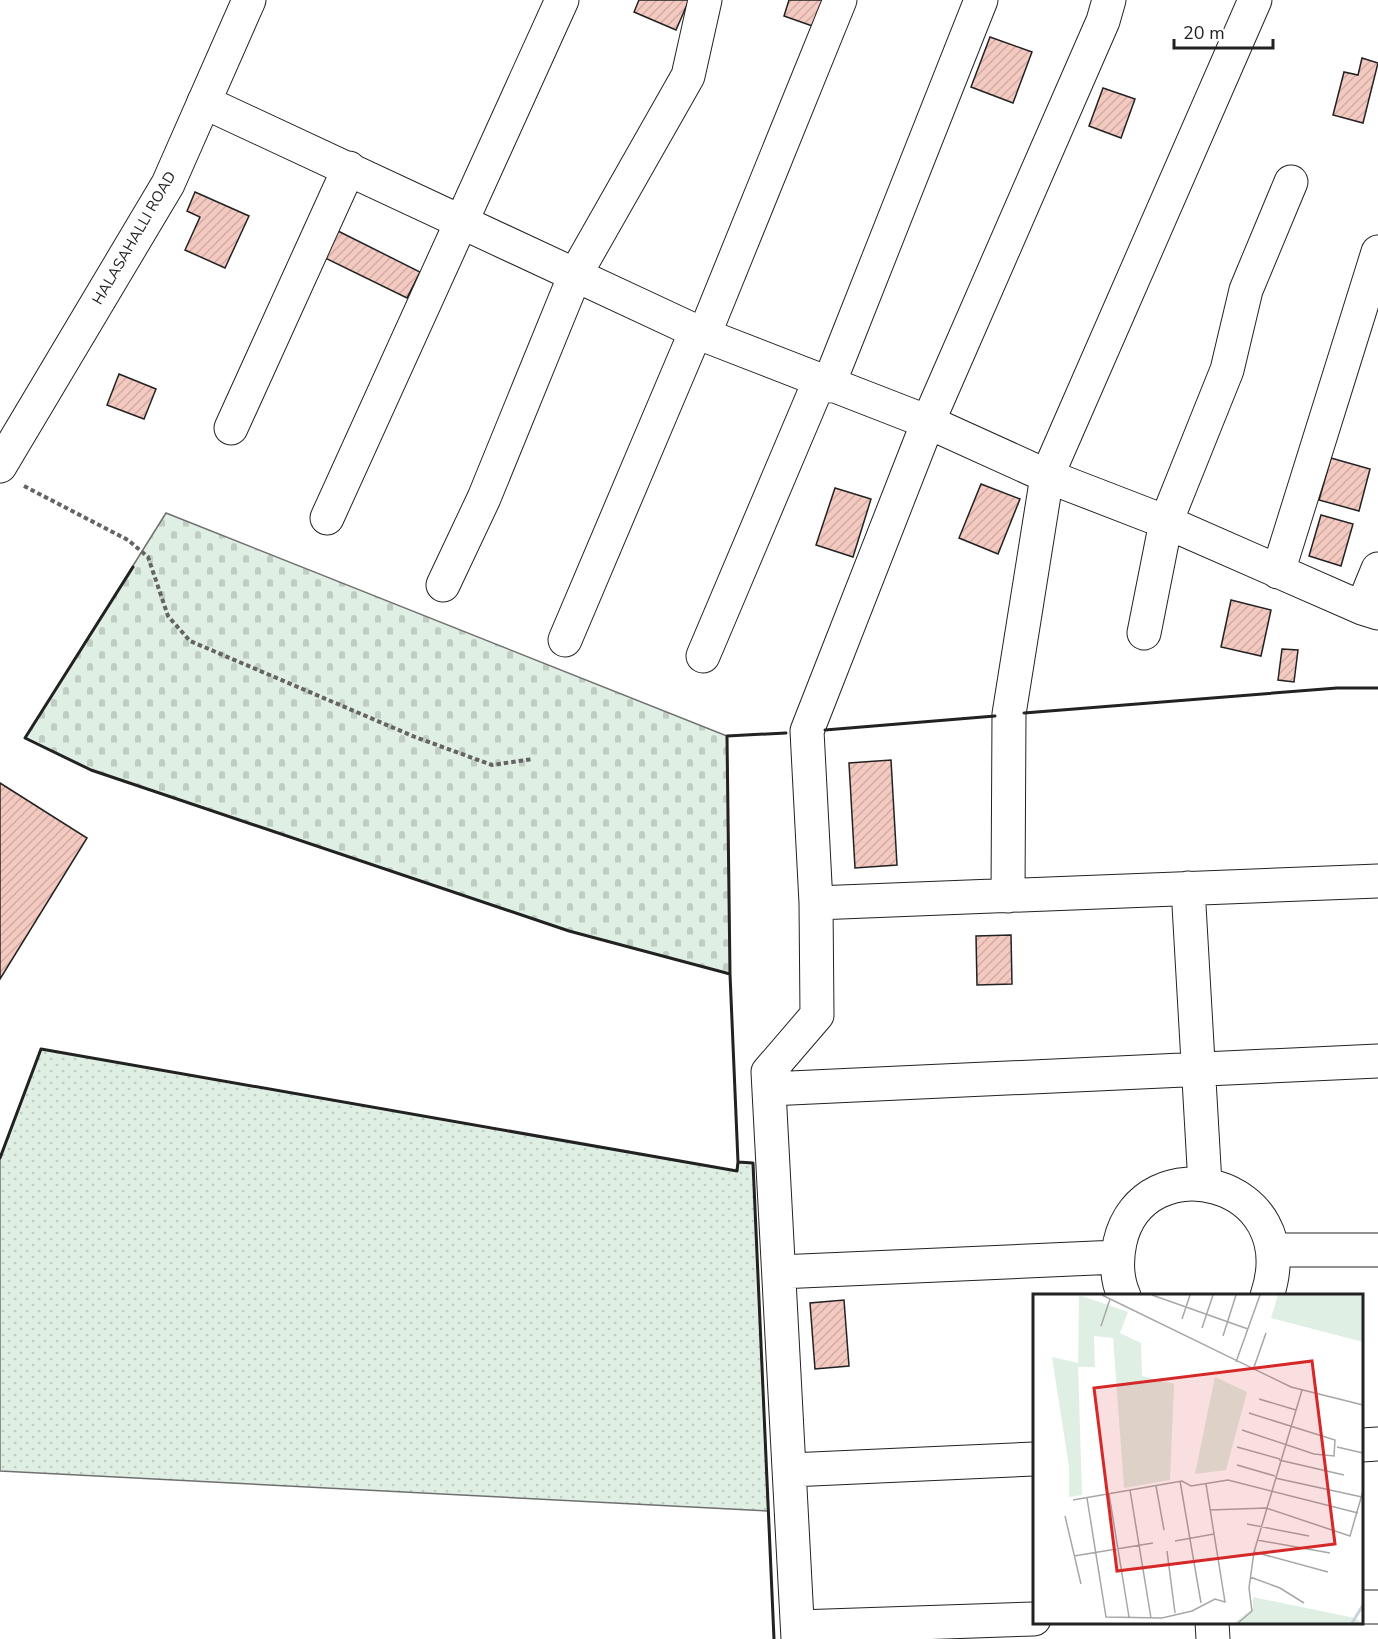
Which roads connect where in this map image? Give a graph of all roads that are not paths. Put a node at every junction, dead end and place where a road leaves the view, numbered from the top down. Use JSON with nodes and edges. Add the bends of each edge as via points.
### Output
{"nodes":[{"id":1,"x":249,"y":0,"type":"edge"},
{"id":2,"x":562,"y":0,"type":"edge"},
{"id":3,"x":705,"y":0,"type":"edge"},
{"id":4,"x":840,"y":0,"type":"edge"},
{"id":5,"x":981,"y":0,"type":"edge"},
{"id":6,"x":1109,"y":0,"type":"edge"},
{"id":7,"x":1256,"y":0,"type":"edge"},
{"id":8,"x":204,"y":102,"type":"junction"},
{"id":9,"x":349,"y":168,"type":"junction"},
{"id":10,"x":1292,"y":182,"type":"dead end"},
{"id":11,"x":461,"y":221,"type":"junction"},
{"id":12,"x":1378,"y":252,"type":"edge"},
{"id":13,"x":575,"y":275,"type":"junction"},
{"id":14,"x":700,"y":333,"type":"junction"},
{"id":15,"x":824,"y":384,"type":"junction"},
{"id":16,"x":928,"y":422,"type":"junction"},
{"id":17,"x":231,"y":428,"type":"dead end"},
{"id":18,"x":8,"y":459,"type":"edge"},
{"id":19,"x":1047,"y":476,"type":"junction"},
{"id":20,"x":327,"y":518,"type":"dead end"},
{"id":21,"x":1166,"y":522,"type":"junction"},
{"id":22,"x":1378,"y":569,"type":"edge"},
{"id":23,"x":1278,"y":572,"type":"junction"},
{"id":24,"x":443,"y":585,"type":"dead end"},
{"id":25,"x":1370,"y":610,"type":"edge"},
{"id":26,"x":1144,"y":633,"type":"dead end"},
{"id":27,"x":565,"y":640,"type":"dead end"},
{"id":28,"x":703,"y":656,"type":"dead end"},
{"id":29,"x":1378,"y":881,"type":"edge"},
{"id":30,"x":1188,"y":888,"type":"junction"},
{"id":31,"x":1008,"y":896,"type":"junction"},
{"id":32,"x":816,"y":903,"type":"junction"},
{"id":33,"x":1378,"y":1061,"type":"edge"},
{"id":34,"x":1198,"y":1069,"type":"junction"},
{"id":35,"x":769,"y":1089,"type":"junction"},
{"id":36,"x":1205,"y":1184,"type":"junction"},
{"id":37,"x":1274,"y":1250,"type":"junction"},
{"id":38,"x":1378,"y":1250,"type":"edge"},
{"id":39,"x":1117,"y":1257,"type":"junction"},
{"id":40,"x":779,"y":1272,"type":"junction"},
{"id":41,"x":1123,"y":1294,"type":"edge"},
{"id":42,"x":1268,"y":1294,"type":"edge"},
{"id":43,"x":1378,"y":1444,"type":"edge"},
{"id":44,"x":1363,"y":1445,"type":"edge"},
{"id":45,"x":1033,"y":1459,"type":"edge"},
{"id":46,"x":790,"y":1470,"type":"junction"},
{"id":47,"x":1033,"y":1619,"type":"edge"},
{"id":48,"x":1212,"y":1624,"type":"edge"},
{"id":49,"x":798,"y":1633,"type":"edge"},
{"id":50,"x":1213,"y":1639,"type":"edge"}],
"edges":[{"from":1,"to":8,"type":"street","name":"HALASAHALLI ROAD"},
{"from":2,"to":11,"type":"street"},
{"from":3,"to":13,"type":"street","via":[[688,76]]},
{"from":4,"to":14,"type":"street"},
{"from":5,"to":15,"type":"street"},
{"from":6,"to":16,"type":"street"},
{"from":7,"to":19,"type":"street"},
{"from":8,"to":9,"type":"street"},
{"from":8,"to":18,"type":"street","name":"HALASAHALLI ROAD","via":[[168,184]]},
{"from":9,"to":11,"type":"street"},
{"from":9,"to":17,"type":"street"},
{"from":10,"to":21,"type":"street","via":[[1246,290],[1227,370]]},
{"from":11,"to":13,"type":"street"},
{"from":11,"to":20,"type":"street"},
{"from":12,"to":23,"type":"street"},
{"from":13,"to":14,"type":"street"},
{"from":13,"to":24,"type":"street","via":[[484,498]]},
{"from":14,"to":15,"type":"street"},
{"from":14,"to":27,"type":"street"},
{"from":15,"to":16,"type":"street"},
{"from":15,"to":28,"type":"street"},
{"from":16,"to":19,"type":"street"},
{"from":16,"to":32,"type":"street","via":[[807,731]]},
{"from":19,"to":21,"type":"street"},
{"from":19,"to":31,"type":"street","via":[[1009,714]]},
{"from":21,"to":23,"type":"street"},
{"from":21,"to":26,"type":"street"},
{"from":22,"to":25,"type":"street"},
{"from":23,"to":25,"type":"street"},
{"from":29,"to":30,"type":"street"},
{"from":30,"to":31,"type":"street"},
{"from":30,"to":34,"type":"street"},
{"from":31,"to":32,"type":"street"},
{"from":32,"to":35,"type":"street","via":[[817,1015],[768,1072]]},
{"from":33,"to":34,"type":"street"},
{"from":34,"to":35,"type":"street"},
{"from":34,"to":36,"type":"street"},
{"from":35,"to":40,"type":"street"},
{"from":36,"to":37,"type":"street","via":[[1230,1191],[1250,1205],[1266,1226]]},
{"from":36,"to":39,"type":"street","via":[[1179,1185],[1156,1194],[1136,1210],[1122,1232]]},
{"from":37,"to":38,"type":"street"},
{"from":37,"to":42,"type":"street","via":[[1274,1275]]},
{"from":39,"to":40,"type":"street"},
{"from":39,"to":41,"type":"street"},
{"from":40,"to":46,"type":"street"},
{"from":43,"to":44,"type":"street"},
{"from":45,"to":46,"type":"street"},
{"from":46,"to":49,"type":"street"},
{"from":47,"to":49,"type":"street"},
{"from":48,"to":50,"type":"street"}]}
